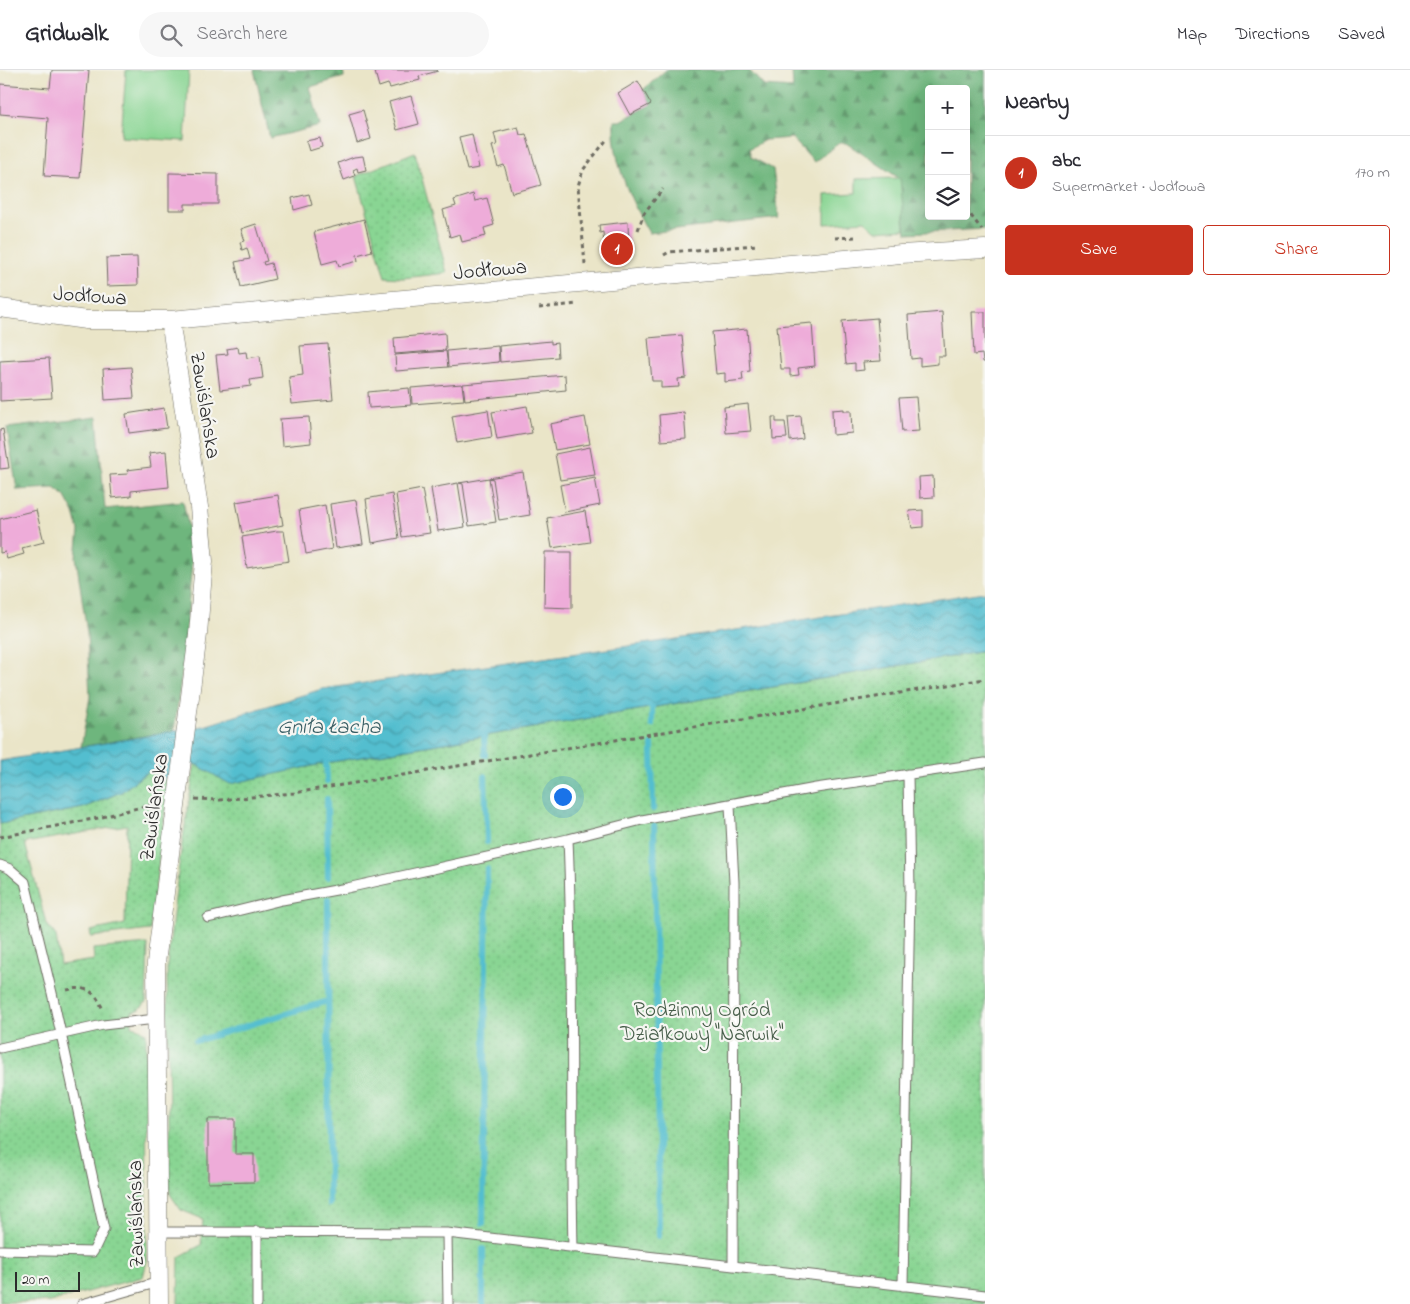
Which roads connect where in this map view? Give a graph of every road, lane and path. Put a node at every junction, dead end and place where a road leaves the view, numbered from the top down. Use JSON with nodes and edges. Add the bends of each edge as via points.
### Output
{"nodes":[{"id":1,"x":608,"y":138,"type":"dead end"},
{"id":2,"x":663,"y":188,"type":"dead end"},
{"id":3,"x":970,"y":214,"type":"edge"},
{"id":4,"x":638,"y":230,"type":"dead end"},
{"id":5,"x":985,"y":235,"type":"edge"},
{"id":6,"x":985,"y":249,"type":"edge"},
{"id":7,"x":585,"y":269,"type":"dead end"},
{"id":8,"x":0,"y":308,"type":"edge"},
{"id":9,"x":170,"y":320,"type":"junction"},
{"id":10,"x":985,"y":679,"type":"edge"},
{"id":11,"x":985,"y":763,"type":"edge"},
{"id":12,"x":908,"y":774,"type":"junction"},
{"id":13,"x":178,"y":790,"type":"junction"},
{"id":14,"x":730,"y":805,"type":"junction"},
{"id":15,"x":0,"y":837,"type":"edge"},
{"id":16,"x":568,"y":839,"type":"junction"},
{"id":17,"x":0,"y":865,"type":"edge"},
{"id":18,"x":208,"y":918,"type":"dead end"},
{"id":19,"x":52,"y":993,"type":"junction"},
{"id":20,"x":156,"y":1020,"type":"junction"},
{"id":21,"x":103,"y":1025,"type":"junction"},
{"id":22,"x":62,"y":1036,"type":"junction"},
{"id":23,"x":0,"y":1048,"type":"edge"},
{"id":24,"x":257,"y":1231,"type":"junction"},
{"id":25,"x":158,"y":1232,"type":"junction"},
{"id":26,"x":447,"y":1232,"type":"junction"},
{"id":27,"x":573,"y":1248,"type":"junction"},
{"id":28,"x":0,"y":1250,"type":"edge"},
{"id":29,"x":733,"y":1266,"type":"junction"},
{"id":30,"x":158,"y":1282,"type":"junction"},
{"id":31,"x":904,"y":1286,"type":"junction"},
{"id":32,"x":985,"y":1296,"type":"edge"},
{"id":33,"x":85,"y":1304,"type":"edge"},
{"id":34,"x":159,"y":1304,"type":"edge"},
{"id":35,"x":257,"y":1304,"type":"edge"},
{"id":36,"x":448,"y":1304,"type":"edge"}],
"edges":[{"from":1,"to":7,"type":"path","via":[[583,170],[578,186]]},
{"from":2,"to":4,"type":"path","via":[[644,213]]},
{"from":3,"to":5,"type":"path"},
{"from":6,"to":9,"type":"street","name":"Jodłowa"},
{"from":8,"to":9,"type":"street","name":"Jodłowa","via":[[86,320]]},
{"from":9,"to":13,"type":"street","name":"Zawiślańska","via":[[199,507],[204,561]]},
{"from":10,"to":13,"type":"path","via":[[294,793],[220,800]]},
{"from":11,"to":12,"type":"lane"},
{"from":12,"to":14,"type":"lane"},
{"from":12,"to":31,"type":"lane"},
{"from":13,"to":15,"type":"path","via":[[98,818]]},
{"from":13,"to":20,"type":"street","name":"Zawiślańska","via":[[156,963]]},
{"from":14,"to":16,"type":"lane","via":[[642,820]]},
{"from":14,"to":29,"type":"lane","via":[[734,884]]},
{"from":16,"to":18,"type":"lane"},
{"from":16,"to":27,"type":"lane","via":[[572,927],[570,1136]]},
{"from":17,"to":19,"type":"lane","via":[[25,882]]},
{"from":19,"to":21,"type":"path","via":[[73,988],[86,989],[97,995],[105,1014]]},
{"from":19,"to":22,"type":"lane"},
{"from":20,"to":21,"type":"lane"},
{"from":20,"to":25,"type":"street","name":"Zawiślańska"},
{"from":21,"to":22,"type":"lane"},
{"from":22,"to":23,"type":"lane"},
{"from":22,"to":28,"type":"lane","via":[[104,1229],[93,1252]]},
{"from":24,"to":25,"type":"lane"},
{"from":24,"to":26,"type":"lane"},
{"from":24,"to":35,"type":"lane"},
{"from":25,"to":30,"type":"street","name":"Zawiślańska"},
{"from":26,"to":27,"type":"lane"},
{"from":26,"to":36,"type":"lane"},
{"from":27,"to":29,"type":"lane"},
{"from":29,"to":31,"type":"lane"},
{"from":30,"to":33,"type":"lane"},
{"from":30,"to":34,"type":"street","name":"Zawiślańska"},
{"from":31,"to":32,"type":"lane"}]}
